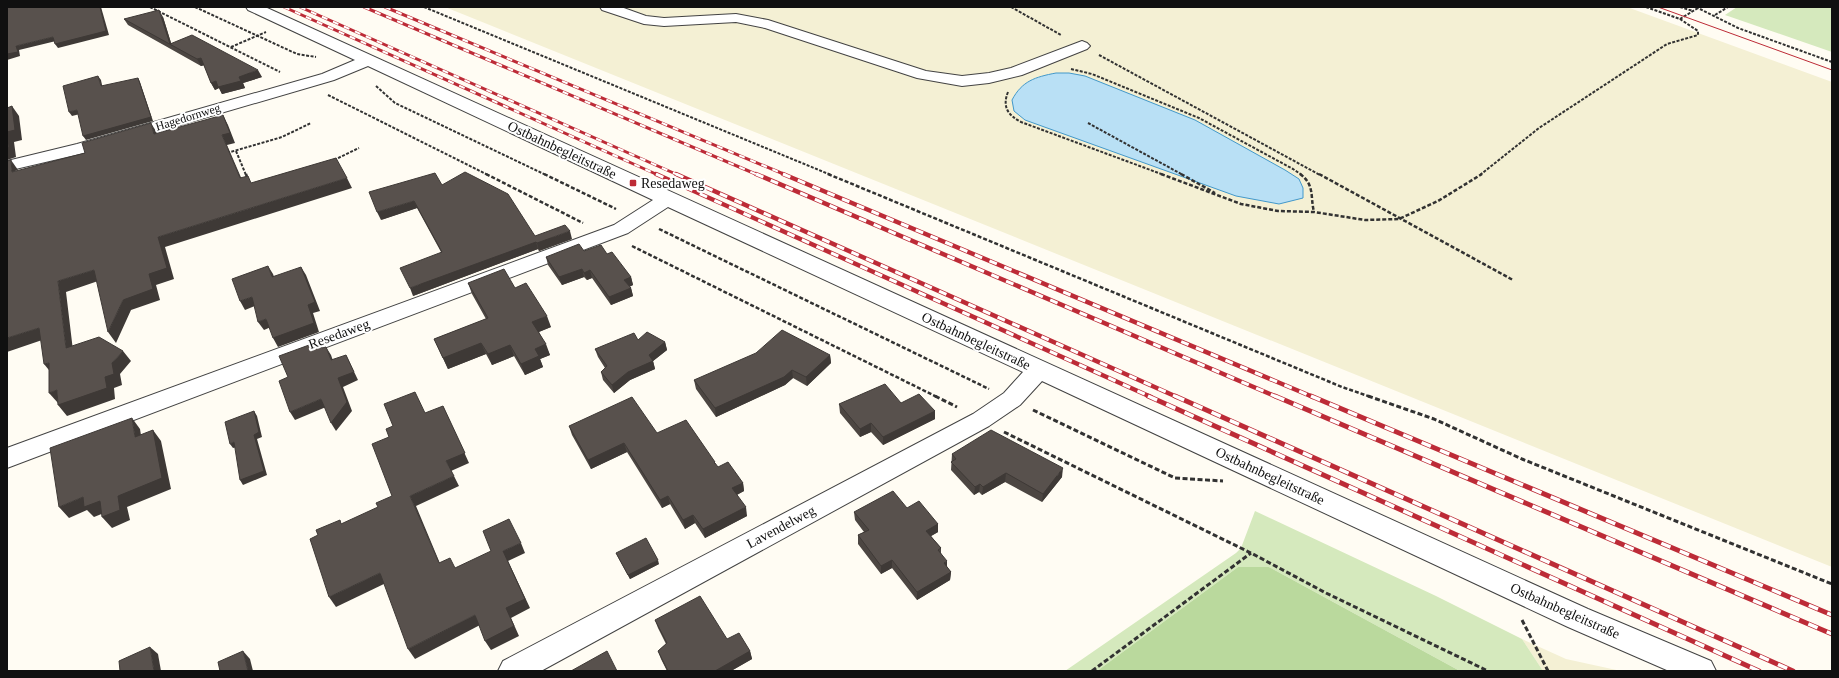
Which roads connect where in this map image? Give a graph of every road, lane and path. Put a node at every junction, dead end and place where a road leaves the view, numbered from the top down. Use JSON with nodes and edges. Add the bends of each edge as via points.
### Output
{"nodes":[{"id":1,"x":150,"y":7,"type":"edge"},
{"id":2,"x":195,"y":7,"type":"edge"},
{"id":3,"x":253,"y":7,"type":"edge"},
{"id":4,"x":424,"y":7,"type":"edge"},
{"id":5,"x":607,"y":7,"type":"edge"},
{"id":6,"x":1011,"y":7,"type":"edge"},
{"id":7,"x":1646,"y":7,"type":"edge"},
{"id":8,"x":1680,"y":7,"type":"edge"},
{"id":9,"x":1697,"y":7,"type":"edge"},
{"id":10,"x":1728,"y":7,"type":"edge"},
{"id":11,"x":1692,"y":12,"type":"junction"},
{"id":12,"x":1715,"y":16,"type":"junction"},
{"id":13,"x":1680,"y":19,"type":"junction"},
{"id":14,"x":267,"y":32,"type":"dead end"},
{"id":15,"x":257,"y":36,"type":"junction"},
{"id":16,"x":1082,"y":46,"type":"junction"},
{"id":17,"x":231,"y":47,"type":"junction"},
{"id":18,"x":367,"y":61,"type":"junction"},
{"id":19,"x":1832,"y":62,"type":"edge"},
{"id":20,"x":1066,"y":68,"type":"dead end"},
{"id":21,"x":347,"y":70,"type":"junction"},
{"id":22,"x":304,"y":84,"type":"junction"},
{"id":23,"x":1009,"y":90,"type":"dead end"},
{"id":24,"x":311,"y":123,"type":"dead end"},
{"id":25,"x":1088,"y":123,"type":"dead end"},
{"id":26,"x":359,"y":148,"type":"dead end"},
{"id":27,"x":236,"y":150,"type":"junction"},
{"id":28,"x":221,"y":155,"type":"edge"},
{"id":29,"x":327,"y":162,"type":"edge"},
{"id":30,"x":7,"y":166,"type":"edge"},
{"id":31,"x":250,"y":185,"type":"edge"},
{"id":32,"x":1222,"y":197,"type":"junction"},
{"id":33,"x":667,"y":199,"type":"junction"},
{"id":34,"x":1314,"y":212,"type":"junction"},
{"id":35,"x":637,"y":218,"type":"junction"},
{"id":36,"x":1399,"y":219,"type":"junction"},
{"id":37,"x":587,"y":224,"type":"dead end"},
{"id":38,"x":626,"y":242,"type":"dead end"},
{"id":39,"x":1513,"y":280,"type":"dead end"},
{"id":40,"x":1039,"y":370,"type":"junction"},
{"id":41,"x":1012,"y":399,"type":"junction"},
{"id":42,"x":963,"y":410,"type":"dead end"},
{"id":43,"x":1003,"y":431,"type":"dead end"},
{"id":44,"x":7,"y":458,"type":"edge"},
{"id":45,"x":1230,"y":481,"type":"dead end"},
{"id":46,"x":1251,"y":553,"type":"junction"},
{"id":47,"x":1832,"y":584,"type":"edge"},
{"id":48,"x":1518,"y":613,"type":"dead end"},
{"id":49,"x":512,"y":671,"type":"edge"},
{"id":50,"x":1092,"y":671,"type":"edge"},
{"id":51,"x":1488,"y":671,"type":"edge"},
{"id":52,"x":1548,"y":671,"type":"edge"},
{"id":53,"x":1701,"y":671,"type":"edge"}],
"edges":[{"from":1,"to":17,"type":"path"},
{"from":2,"to":15,"type":"path"},
{"from":3,"to":18,"type":"street","name":"Ostbahnbegleitstraße"},
{"from":4,"to":47,"type":"path","via":[[1342,387],[1434,419],[1522,459]]},
{"from":5,"to":16,"type":"street","via":[[644,20],[664,22],[736,18],[768,24],[923,75],[962,81],[1016,72]]},
{"from":6,"to":16,"type":"path"},
{"from":7,"to":13,"type":"path"},
{"from":8,"to":11,"type":"path"},
{"from":9,"to":11,"type":"path"},
{"from":9,"to":12,"type":"path"},
{"from":10,"to":12,"type":"path"},
{"from":11,"to":13,"type":"path"},
{"from":12,"to":19,"type":"path","via":[[1738,28]]},
{"from":13,"to":36,"type":"path","via":[[1698,30],[1698,34],[1667,44],[1539,128],[1486,172],[1438,201]]},
{"from":14,"to":15,"type":"path"},
{"from":15,"to":17,"type":"path"},
{"from":15,"to":21,"type":"path","via":[[297,54],[322,58]]},
{"from":16,"to":36,"type":"path"},
{"from":17,"to":22,"type":"path"},
{"from":18,"to":21,"type":"street","name":"Hagedornweg"},
{"from":18,"to":33,"type":"street","name":"Ostbahnbegleitstraße"},
{"from":20,"to":34,"type":"path","via":[[1092,74],[1199,118],[1269,155],[1308,180],[1312,189]]},
{"from":21,"to":22,"type":"street","name":"Hagedornweg"},
{"from":21,"to":35,"type":"path","via":[[374,84],[395,103]]},
{"from":22,"to":30,"type":"street","name":"Hagedornweg","via":[[97,144]]},
{"from":22,"to":37,"type":"path"},
{"from":23,"to":32,"type":"path","via":[[1004,107],[1009,116]]},
{"from":24,"to":27,"type":"path","via":[[282,137]]},
{"from":25,"to":32,"type":"path"},
{"from":26,"to":29,"type":"path"},
{"from":27,"to":28,"type":"path"},
{"from":27,"to":31,"type":"path"},
{"from":32,"to":34,"type":"path","via":[[1241,204],[1278,211]]},
{"from":33,"to":35,"type":"street","name":"Resedaweg"},
{"from":33,"to":40,"type":"street","name":"Ostbahnbegleitstraße"},
{"from":34,"to":36,"type":"path","via":[[1364,220]]},
{"from":35,"to":41,"type":"path"},
{"from":35,"to":44,"type":"street","name":"Resedaweg","via":[[621,229],[590,241]]},
{"from":36,"to":39,"type":"path"},
{"from":38,"to":42,"type":"path"},
{"from":40,"to":41,"type":"street","name":"Lavendelweg"},
{"from":40,"to":53,"type":"street","name":"Ostbahnbegleitstraße","via":[[1578,618]]},
{"from":41,"to":45,"type":"path","via":[[1175,478]]},
{"from":41,"to":49,"type":"street","name":"Lavendelweg","via":[[981,420]]},
{"from":43,"to":46,"type":"path"},
{"from":46,"to":50,"type":"path"},
{"from":46,"to":51,"type":"path","via":[[1326,593]]},
{"from":48,"to":52,"type":"path"}]}
